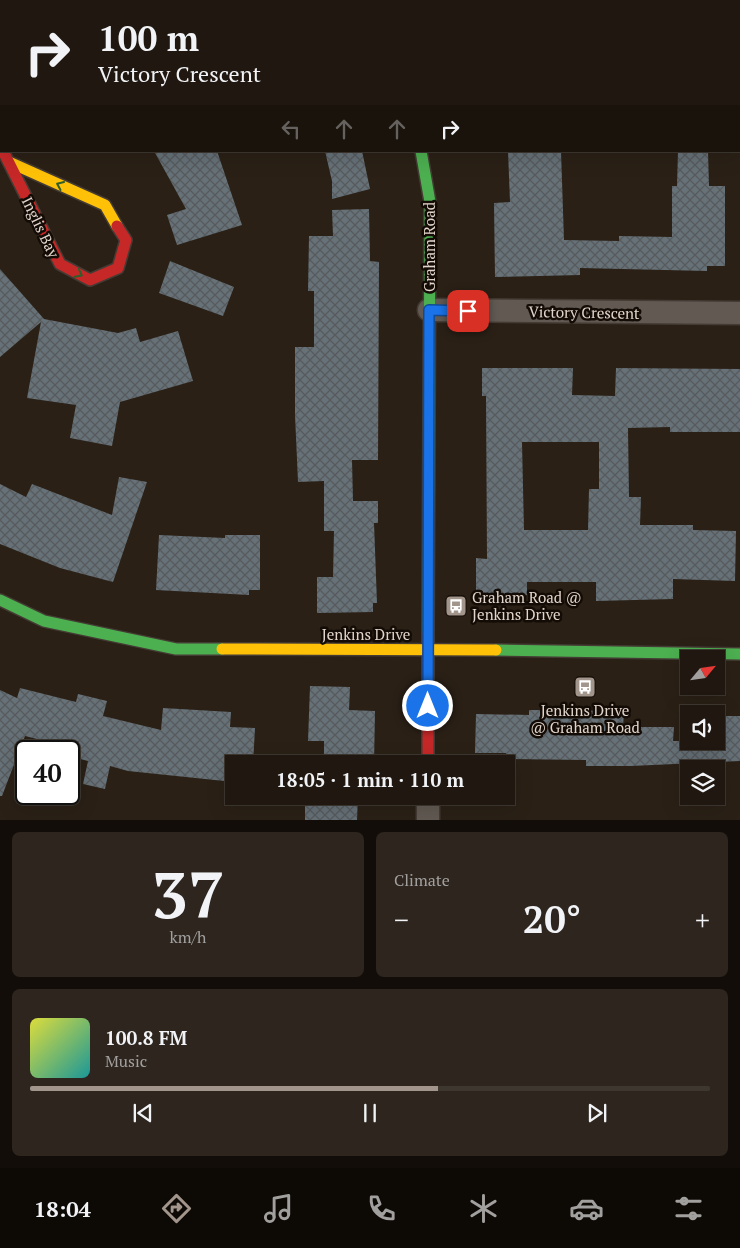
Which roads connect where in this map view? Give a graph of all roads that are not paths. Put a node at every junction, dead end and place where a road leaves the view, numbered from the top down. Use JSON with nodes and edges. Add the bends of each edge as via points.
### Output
{"nodes":[{"id":1,"x":4,"y":152,"type":"edge"},
{"id":2,"x":5,"y":152,"type":"edge"},
{"id":3,"x":421,"y":152,"type":"edge"},
{"id":4,"x":429,"y":310,"type":"junction"},
{"id":5,"x":740,"y":313,"type":"edge"},
{"id":6,"x":0,"y":600,"type":"edge"},
{"id":7,"x":428,"y":649,"type":"junction"},
{"id":8,"x":740,"y":654,"type":"edge"},
{"id":9,"x":428,"y":755,"type":"edge"},
{"id":10,"x":428,"y":805,"type":"edge"},
{"id":11,"x":428,"y":820,"type":"edge"}],
"edges":[{"from":1,"to":2,"type":"street","name":"Inglis Bay","one_way":true,"via":[[60,264],[90,280],[118,268],[126,240],[106,205]]},
{"from":3,"to":4,"type":"street","name":"Graham Road","via":[[430,202]]},
{"from":4,"to":5,"type":"street","name":"Victory Crescent"},
{"from":4,"to":7,"type":"street","name":"Graham Road"},
{"from":6,"to":7,"type":"street","name":"Jenkins Drive","via":[[44,620],[176,649]]},
{"from":7,"to":8,"type":"street","name":"Jenkins Drive"},
{"from":7,"to":9,"type":"street","name":"Graham Road"},
{"from":10,"to":11,"type":"street"}]}
